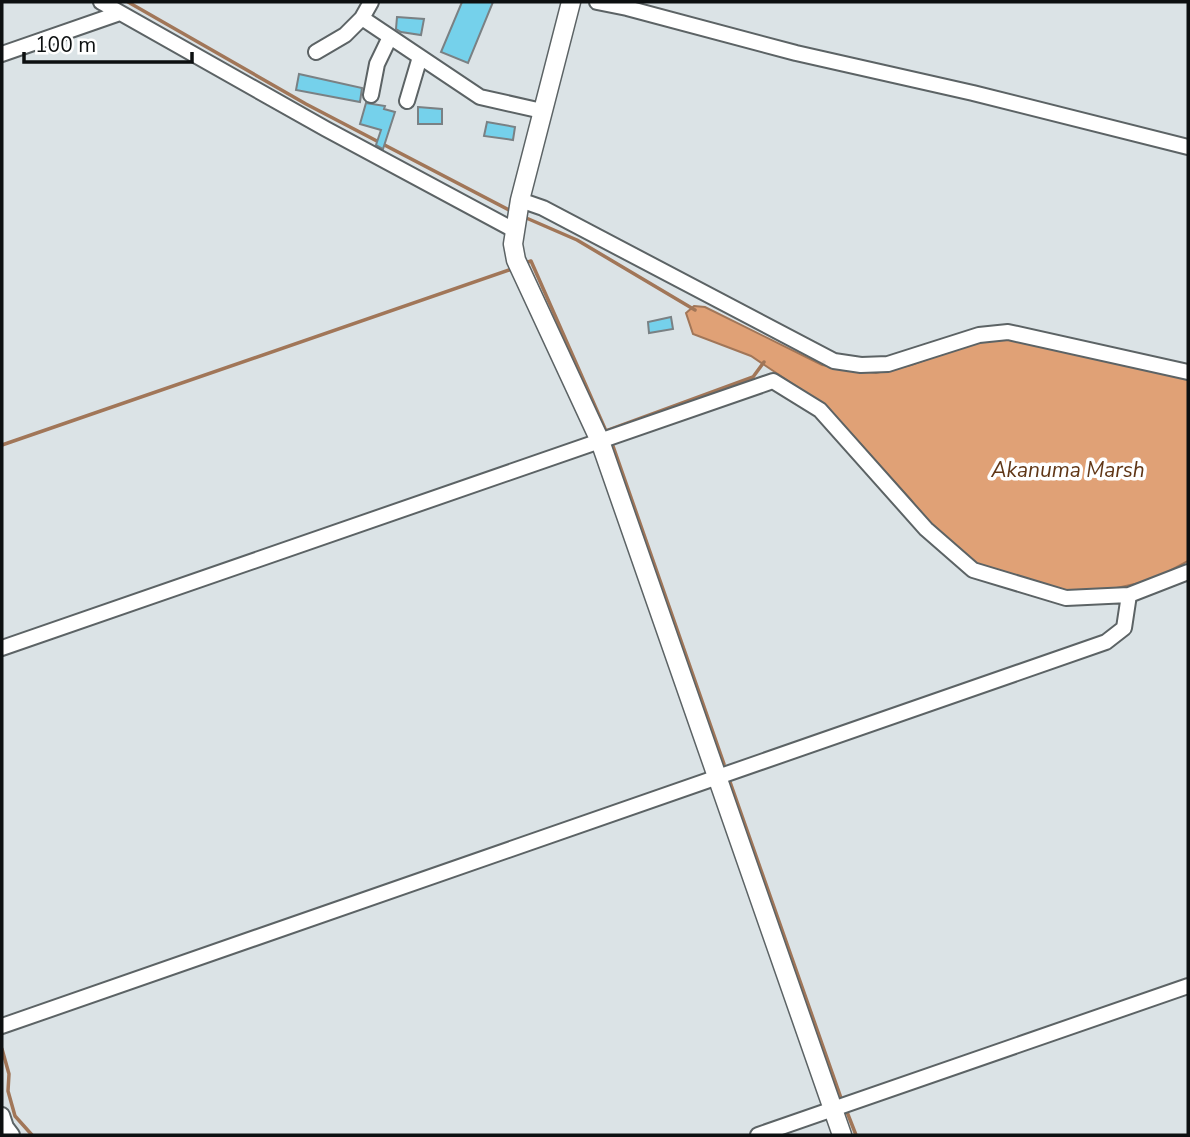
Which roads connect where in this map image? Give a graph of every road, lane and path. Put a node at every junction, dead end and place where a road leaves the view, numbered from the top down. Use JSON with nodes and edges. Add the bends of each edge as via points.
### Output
{"nodes":[{"id":1,"x":101,"y":2,"type":"edge"},
{"id":2,"x":371,"y":2,"type":"edge"},
{"id":3,"x":570,"y":2,"type":"edge"},
{"id":4,"x":597,"y":2,"type":"edge"},
{"id":5,"x":120,"y":13,"type":"junction"},
{"id":6,"x":362,"y":18,"type":"junction"},
{"id":7,"x":390,"y":37,"type":"junction"},
{"id":8,"x":316,"y":52,"type":"dead end"},
{"id":9,"x":2,"y":54,"type":"edge"},
{"id":10,"x":420,"y":57,"type":"junction"},
{"id":11,"x":371,"y":95,"type":"dead end"},
{"id":12,"x":407,"y":101,"type":"dead end"},
{"id":13,"x":542,"y":111,"type":"junction"},
{"id":14,"x":1188,"y":147,"type":"edge"},
{"id":15,"x":517,"y":216,"type":"junction"},
{"id":16,"x":1188,"y":372,"type":"edge"},
{"id":17,"x":600,"y":441,"type":"junction"},
{"id":18,"x":1188,"y":572,"type":"edge"},
{"id":19,"x":1129,"y":595,"type":"junction"},
{"id":20,"x":2,"y":648,"type":"edge"},
{"id":21,"x":717,"y":776,"type":"junction"},
{"id":22,"x":1188,"y":986,"type":"edge"},
{"id":23,"x":2,"y":1026,"type":"edge"},
{"id":24,"x":833,"y":1109,"type":"junction"},
{"id":25,"x":2,"y":1115,"type":"edge"},
{"id":26,"x":12,"y":1135,"type":"edge"},
{"id":27,"x":758,"y":1135,"type":"edge"},
{"id":28,"x":842,"y":1135,"type":"edge"}],
"edges":[{"from":1,"to":5,"type":"street"},
{"from":2,"to":6,"type":"street"},
{"from":3,"to":13,"type":"street"},
{"from":4,"to":14,"type":"street"},
{"from":5,"to":9,"type":"street"},
{"from":5,"to":15,"type":"street","via":[[326,129]]},
{"from":6,"to":7,"type":"street"},
{"from":6,"to":8,"type":"street","via":[[345,35]]},
{"from":7,"to":10,"type":"street"},
{"from":7,"to":11,"type":"street","via":[[377,64]]},
{"from":10,"to":12,"type":"street"},
{"from":10,"to":13,"type":"street","via":[[480,97]]},
{"from":13,"to":15,"type":"street"},
{"from":15,"to":16,"type":"street","via":[[543,208],[834,362],[888,364],[979,335],[1008,332]]},
{"from":15,"to":17,"type":"street","via":[[513,244],[518,264]]},
{"from":17,"to":19,"type":"street","via":[[773,381],[820,410],[926,529],[973,570],[1066,598]]},
{"from":17,"to":20,"type":"street"},
{"from":17,"to":21,"type":"street"},
{"from":18,"to":19,"type":"street"},
{"from":19,"to":21,"type":"street","via":[[1124,628],[1106,642]]},
{"from":21,"to":23,"type":"street"},
{"from":21,"to":24,"type":"street"},
{"from":22,"to":24,"type":"street"},
{"from":24,"to":27,"type":"street"},
{"from":24,"to":28,"type":"street"},
{"from":25,"to":26,"type":"street"}]}
